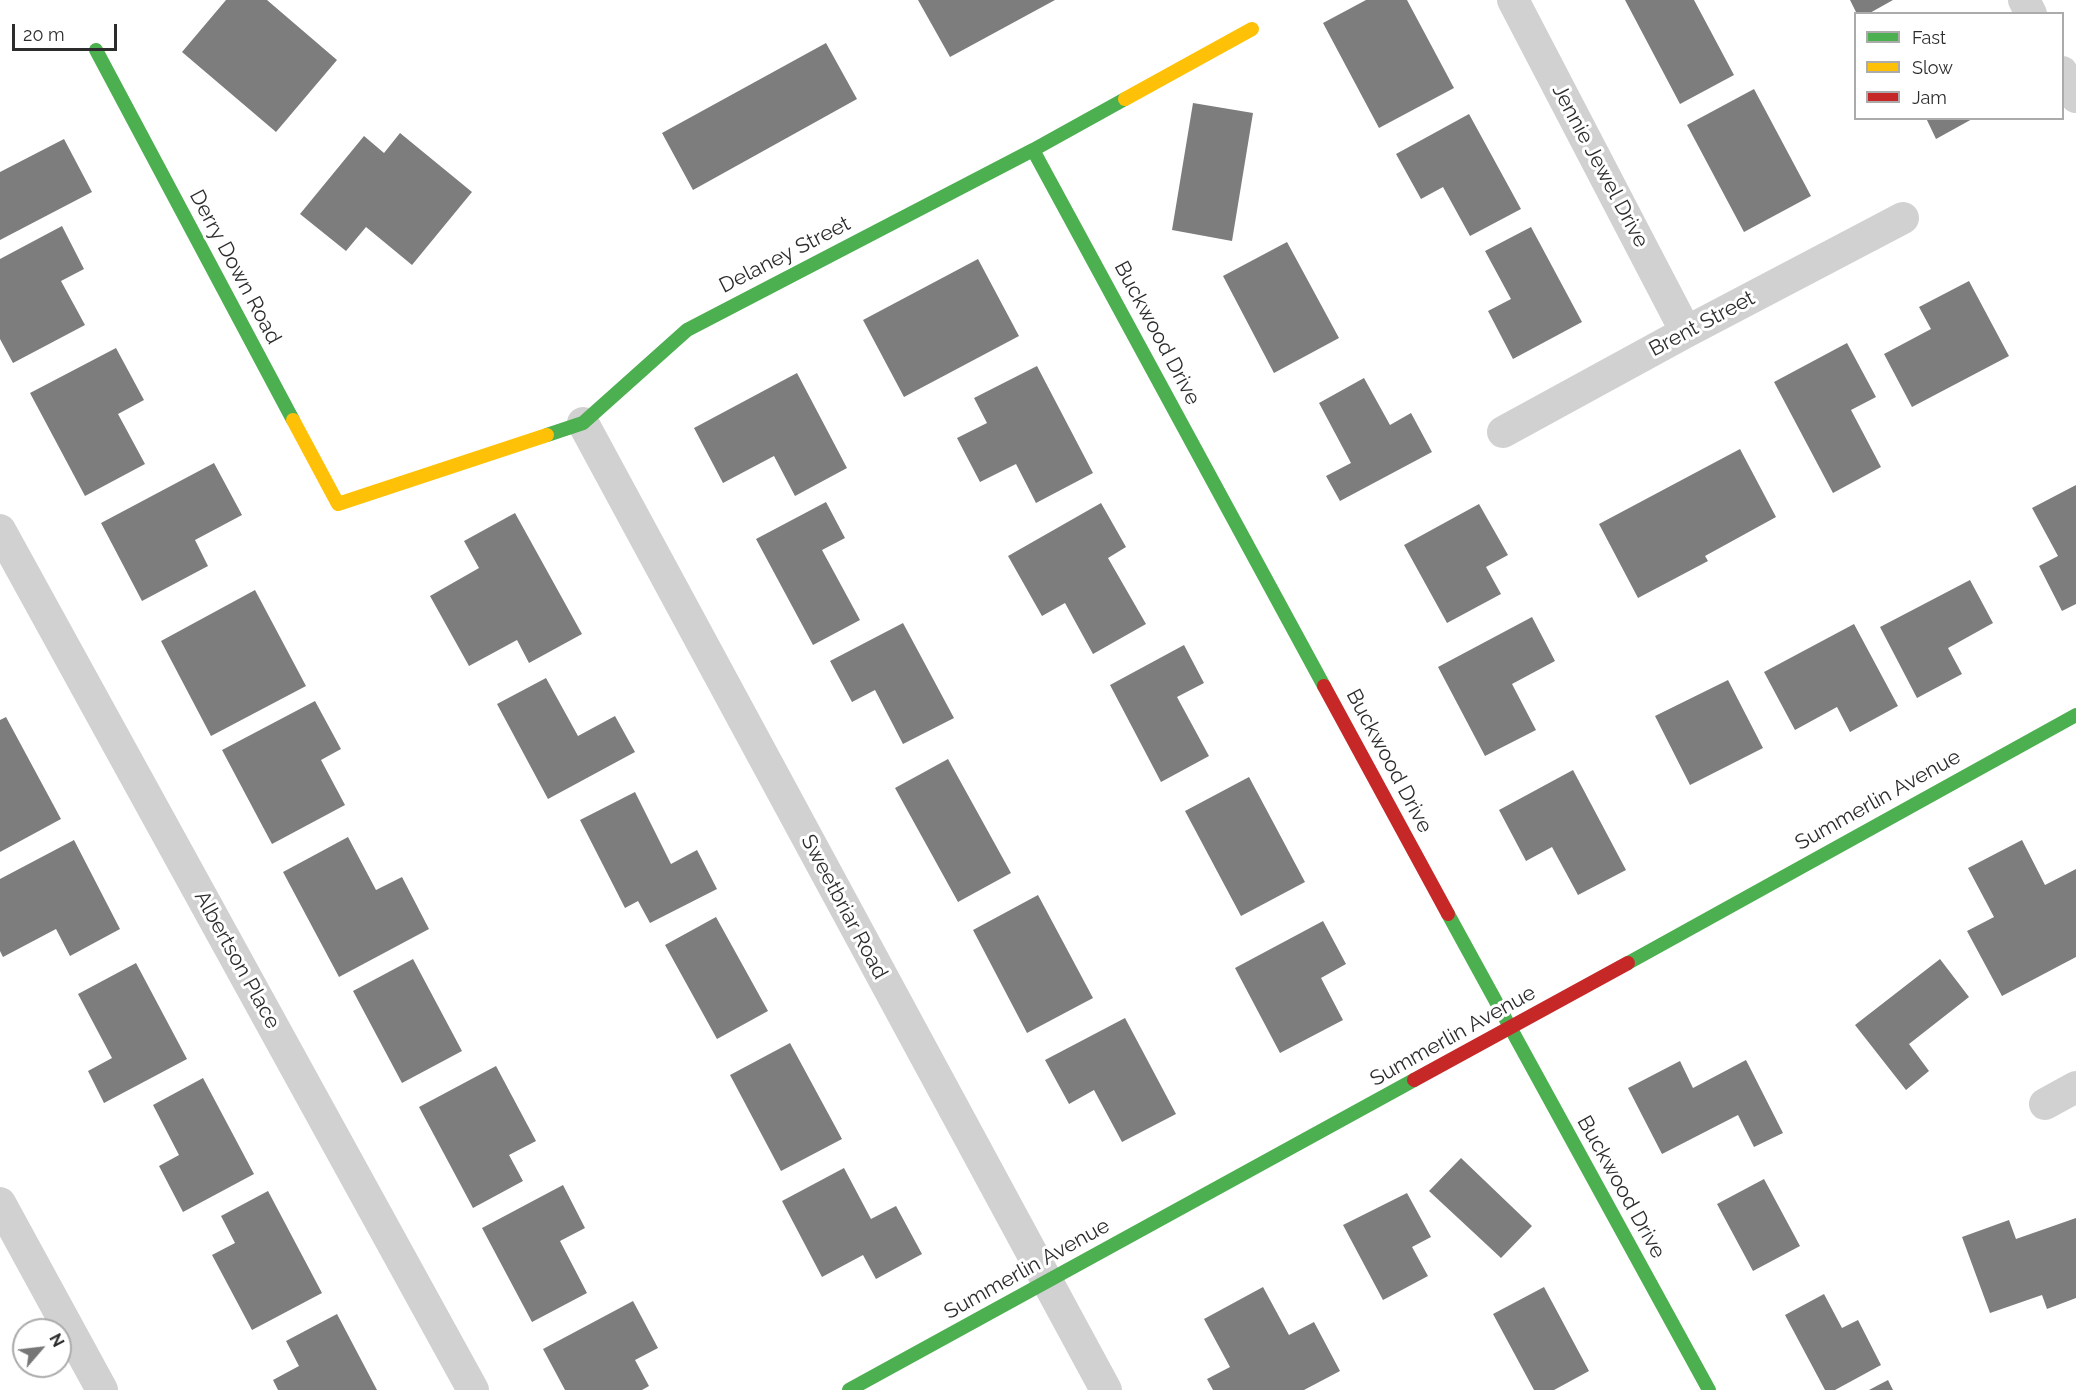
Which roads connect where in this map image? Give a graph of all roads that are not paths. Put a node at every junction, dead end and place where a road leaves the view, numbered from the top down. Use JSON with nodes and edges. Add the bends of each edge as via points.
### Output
{"nodes":[{"id":1,"x":1513,"y":0,"type":"edge"},
{"id":2,"x":1252,"y":29,"type":"dead end"},
{"id":3,"x":96,"y":50,"type":"dead end"},
{"id":4,"x":2064,"y":76,"type":"edge"},
{"id":5,"x":2076,"y":97,"type":"edge"},
{"id":6,"x":1033,"y":150,"type":"junction"},
{"id":7,"x":1903,"y":218,"type":"dead end"},
{"id":8,"x":1686,"y":332,"type":"junction"},
{"id":9,"x":583,"y":423,"type":"junction"},
{"id":10,"x":1503,"y":432,"type":"dead end"},
{"id":11,"x":338,"y":504,"type":"joint"},
{"id":12,"x":0,"y":530,"type":"edge"},
{"id":13,"x":2076,"y":715,"type":"edge"},
{"id":14,"x":1510,"y":1028,"type":"junction"},
{"id":15,"x":2076,"y":1087,"type":"edge"},
{"id":16,"x":2045,"y":1104,"type":"dead end"},
{"id":17,"x":0,"y":1203,"type":"edge"},
{"id":18,"x":1047,"y":1283,"type":"junction"},
{"id":19,"x":102,"y":1390,"type":"edge"},
{"id":20,"x":473,"y":1390,"type":"edge"},
{"id":21,"x":849,"y":1390,"type":"edge"},
{"id":22,"x":1106,"y":1390,"type":"edge"},
{"id":23,"x":1709,"y":1390,"type":"edge"}],
"edges":[{"from":1,"to":8,"type":"street","name":"Jennie Jewel Drive"},
{"from":2,"to":6,"type":"street","name":"Delaney Street"},
{"from":3,"to":11,"type":"street","name":"Derry Down Road"},
{"from":4,"to":5,"type":"street"},
{"from":6,"to":9,"type":"street","name":"Delaney Street","via":[[687,330]]},
{"from":6,"to":14,"type":"street","name":"Buckwood Drive"},
{"from":7,"to":8,"type":"street","name":"Brent Street"},
{"from":8,"to":10,"type":"street","name":"Brent Street"},
{"from":9,"to":11,"type":"street","name":"Delaney Street"},
{"from":9,"to":18,"type":"street","name":"Sweetbriar Road"},
{"from":12,"to":20,"type":"street","name":"Albertson Place"},
{"from":13,"to":14,"type":"street","name":"Summerlin Avenue"},
{"from":14,"to":18,"type":"street","name":"Summerlin Avenue"},
{"from":14,"to":23,"type":"street","name":"Buckwood Drive"},
{"from":15,"to":16,"type":"street"},
{"from":17,"to":19,"type":"street"},
{"from":18,"to":21,"type":"street","name":"Summerlin Avenue"},
{"from":18,"to":22,"type":"street","name":"Sweetbriar Road"}]}
